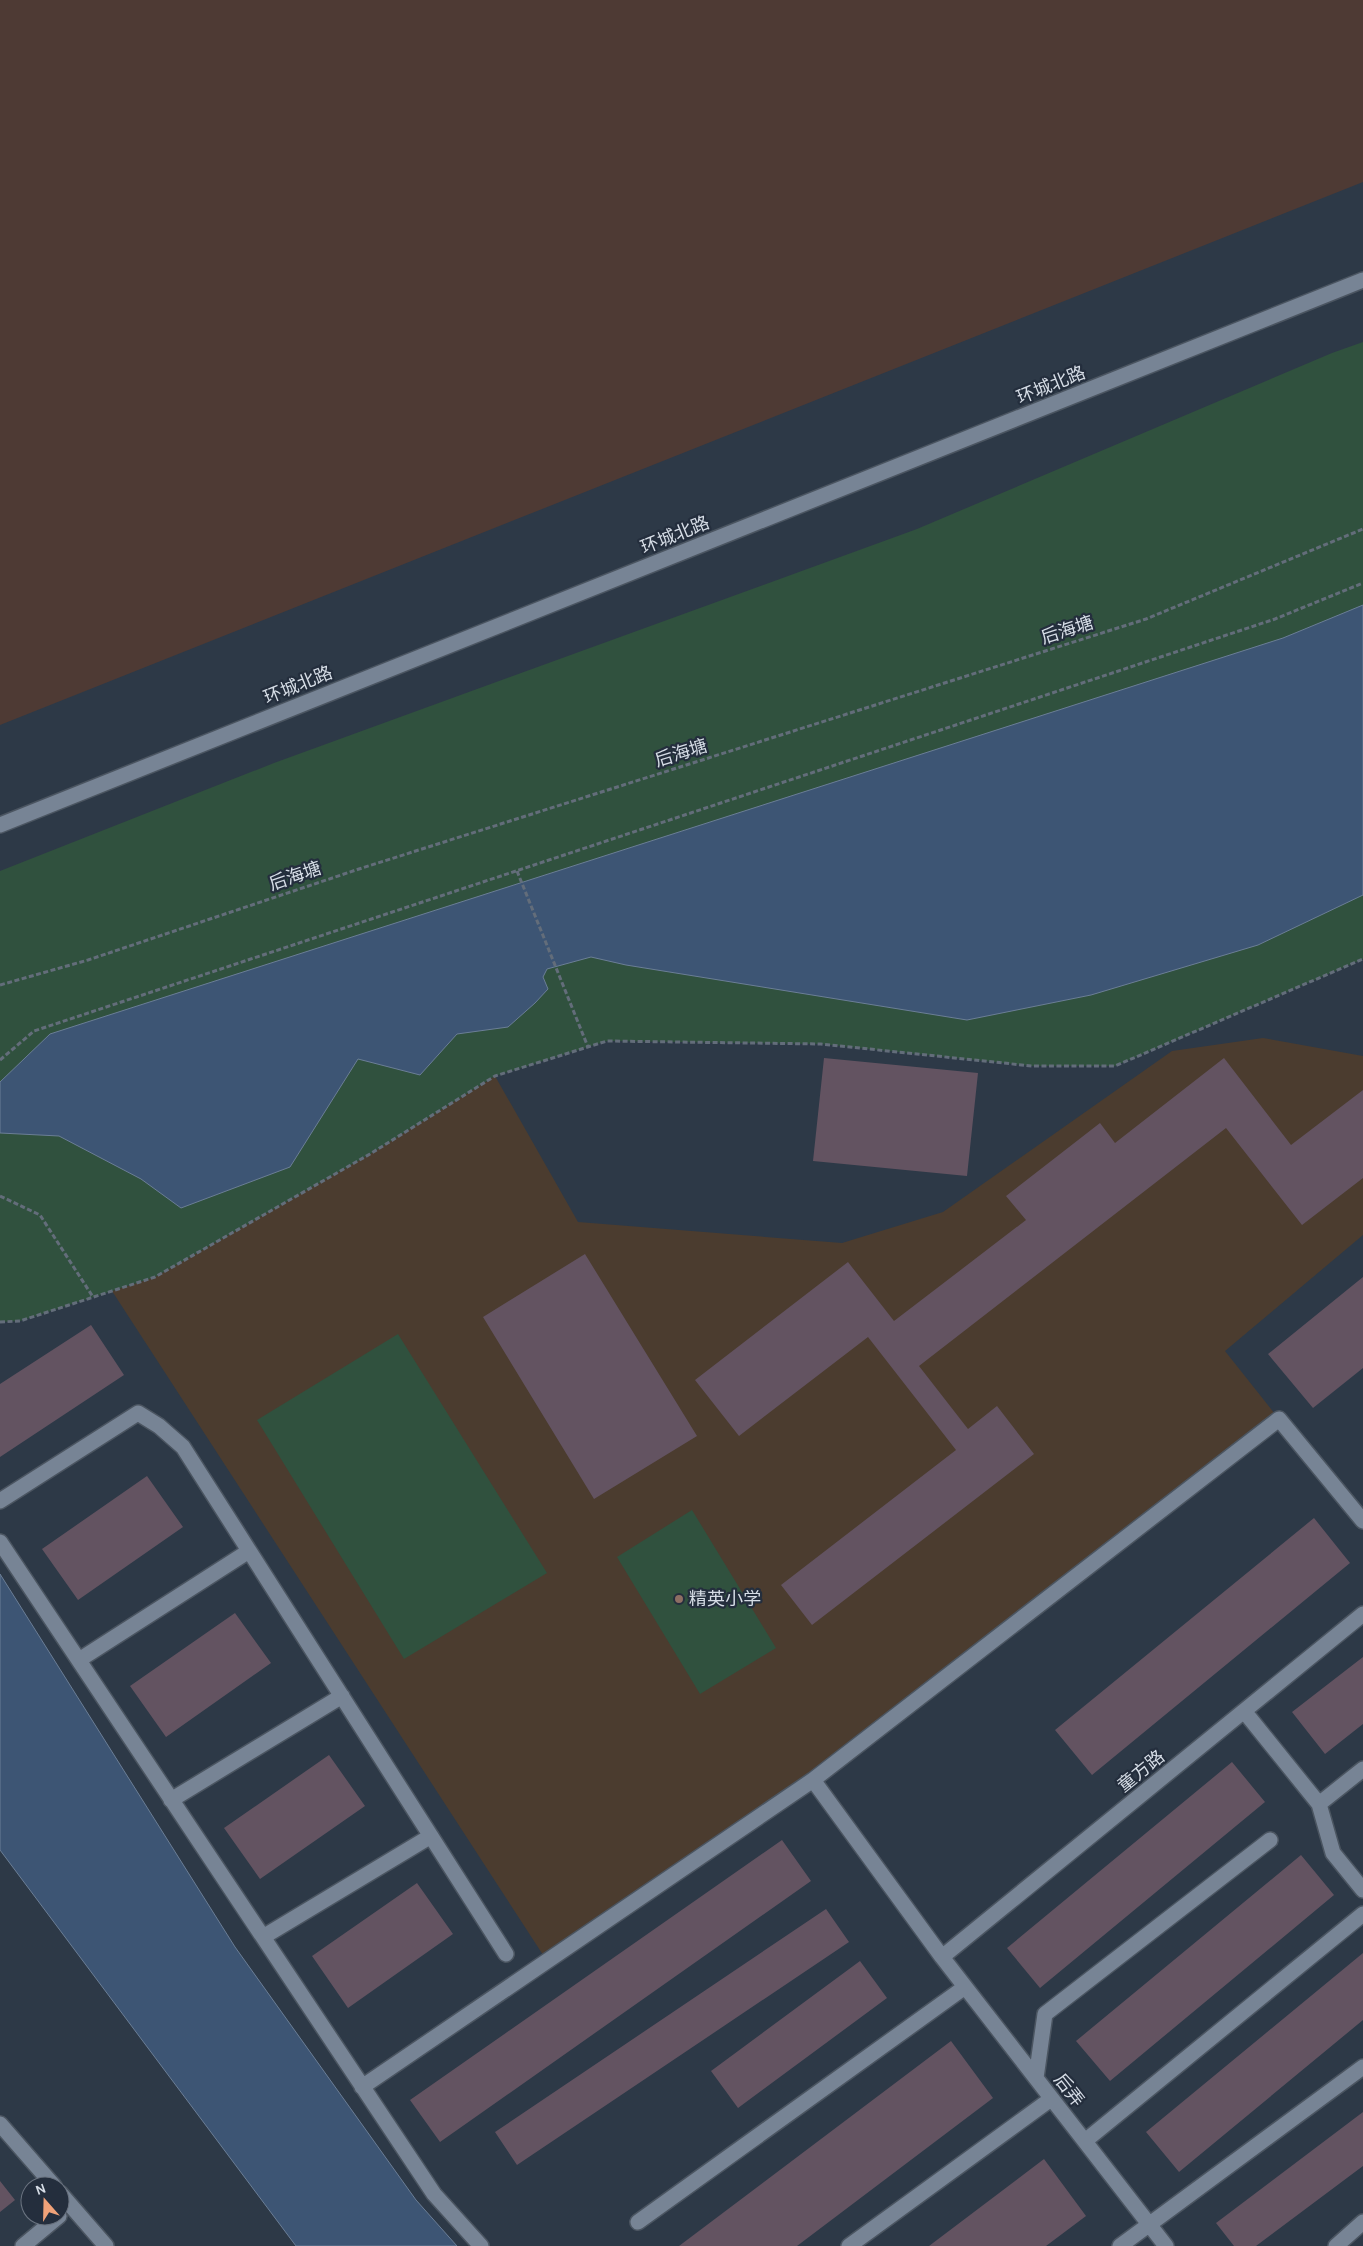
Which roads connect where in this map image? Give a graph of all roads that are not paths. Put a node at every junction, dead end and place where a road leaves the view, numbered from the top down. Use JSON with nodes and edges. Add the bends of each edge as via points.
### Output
{"nodes":[{"id":1,"x":1363,"y":280,"type":"edge"},
{"id":2,"x":0,"y":825,"type":"edge"},
{"id":3,"x":0,"y":1501,"type":"edge"},
{"id":4,"x":1363,"y":1521,"type":"edge"},
{"id":5,"x":0,"y":1542,"type":"edge"},
{"id":6,"x":249,"y":1551,"type":"junction"},
{"id":7,"x":1363,"y":1614,"type":"edge"},
{"id":8,"x":78,"y":1660,"type":"junction"},
{"id":9,"x":342,"y":1696,"type":"junction"},
{"id":10,"x":1244,"y":1711,"type":"junction"},
{"id":11,"x":1363,"y":1769,"type":"edge"},
{"id":12,"x":813,"y":1780,"type":"junction"},
{"id":13,"x":172,"y":1800,"type":"junction"},
{"id":14,"x":1319,"y":1804,"type":"junction"},
{"id":15,"x":431,"y":1836,"type":"junction"},
{"id":16,"x":1270,"y":1840,"type":"dead end"},
{"id":17,"x":1363,"y":1890,"type":"edge"},
{"id":18,"x":1363,"y":1914,"type":"edge"},
{"id":19,"x":263,"y":1937,"type":"junction"},
{"id":20,"x":506,"y":1954,"type":"dead end"},
{"id":21,"x":942,"y":1958,"type":"junction"},
{"id":22,"x":965,"y":1987,"type":"junction"},
{"id":23,"x":1363,"y":2067,"type":"edge"},
{"id":24,"x":1036,"y":2078,"type":"junction"},
{"id":25,"x":362,"y":2087,"type":"junction"},
{"id":26,"x":1052,"y":2099,"type":"junction"},
{"id":27,"x":0,"y":2124,"type":"edge"},
{"id":28,"x":1085,"y":2141,"type":"junction"},
{"id":29,"x":45,"y":2176,"type":"edge"},
{"id":30,"x":70,"y":2218,"type":"edge"},
{"id":31,"x":638,"y":2222,"type":"dead end"},
{"id":32,"x":1363,"y":2222,"type":"edge"},
{"id":33,"x":1150,"y":2225,"type":"junction"},
{"id":34,"x":47,"y":2226,"type":"edge"},
{"id":35,"x":23,"y":2246,"type":"edge"},
{"id":36,"x":106,"y":2246,"type":"edge"},
{"id":37,"x":481,"y":2246,"type":"edge"},
{"id":38,"x":849,"y":2246,"type":"edge"},
{"id":39,"x":1120,"y":2246,"type":"edge"},
{"id":40,"x":1166,"y":2246,"type":"edge"},
{"id":41,"x":1336,"y":2246,"type":"edge"}],
"edges":[{"from":1,"to":2,"type":"street","name":"环城北路"},
{"from":3,"to":6,"type":"street","via":[[138,1413],[183,1447]]},
{"from":4,"to":12,"type":"street","via":[[1279,1419]]},
{"from":5,"to":8,"type":"street"},
{"from":6,"to":8,"type":"street"},
{"from":6,"to":9,"type":"street"},
{"from":7,"to":10,"type":"street","name":"童方路"},
{"from":8,"to":13,"type":"street"},
{"from":9,"to":13,"type":"street"},
{"from":9,"to":15,"type":"street"},
{"from":10,"to":14,"type":"street"},
{"from":10,"to":21,"type":"street","name":"童方路"},
{"from":11,"to":14,"type":"street"},
{"from":12,"to":21,"type":"street","name":"后弄"},
{"from":12,"to":25,"type":"street"},
{"from":13,"to":19,"type":"street"},
{"from":14,"to":17,"type":"street","via":[[1333,1853]]},
{"from":15,"to":19,"type":"street"},
{"from":15,"to":20,"type":"street"},
{"from":16,"to":24,"type":"street","via":[[1045,2014]]},
{"from":18,"to":28,"type":"street"},
{"from":19,"to":25,"type":"street"},
{"from":21,"to":22,"type":"street","name":"后弄"},
{"from":22,"to":24,"type":"street","name":"后弄"},
{"from":22,"to":31,"type":"street"},
{"from":23,"to":33,"type":"street"},
{"from":24,"to":26,"type":"street","name":"后弄"},
{"from":25,"to":37,"type":"street","via":[[434,2194]]},
{"from":26,"to":28,"type":"street","name":"后弄"},
{"from":26,"to":38,"type":"street"},
{"from":27,"to":29,"type":"street"},
{"from":28,"to":33,"type":"street","name":"后弄"},
{"from":30,"to":36,"type":"street"},
{"from":32,"to":41,"type":"street"},
{"from":33,"to":39,"type":"street"},
{"from":33,"to":40,"type":"street","name":"后弄"},
{"from":34,"to":35,"type":"street"}]}
